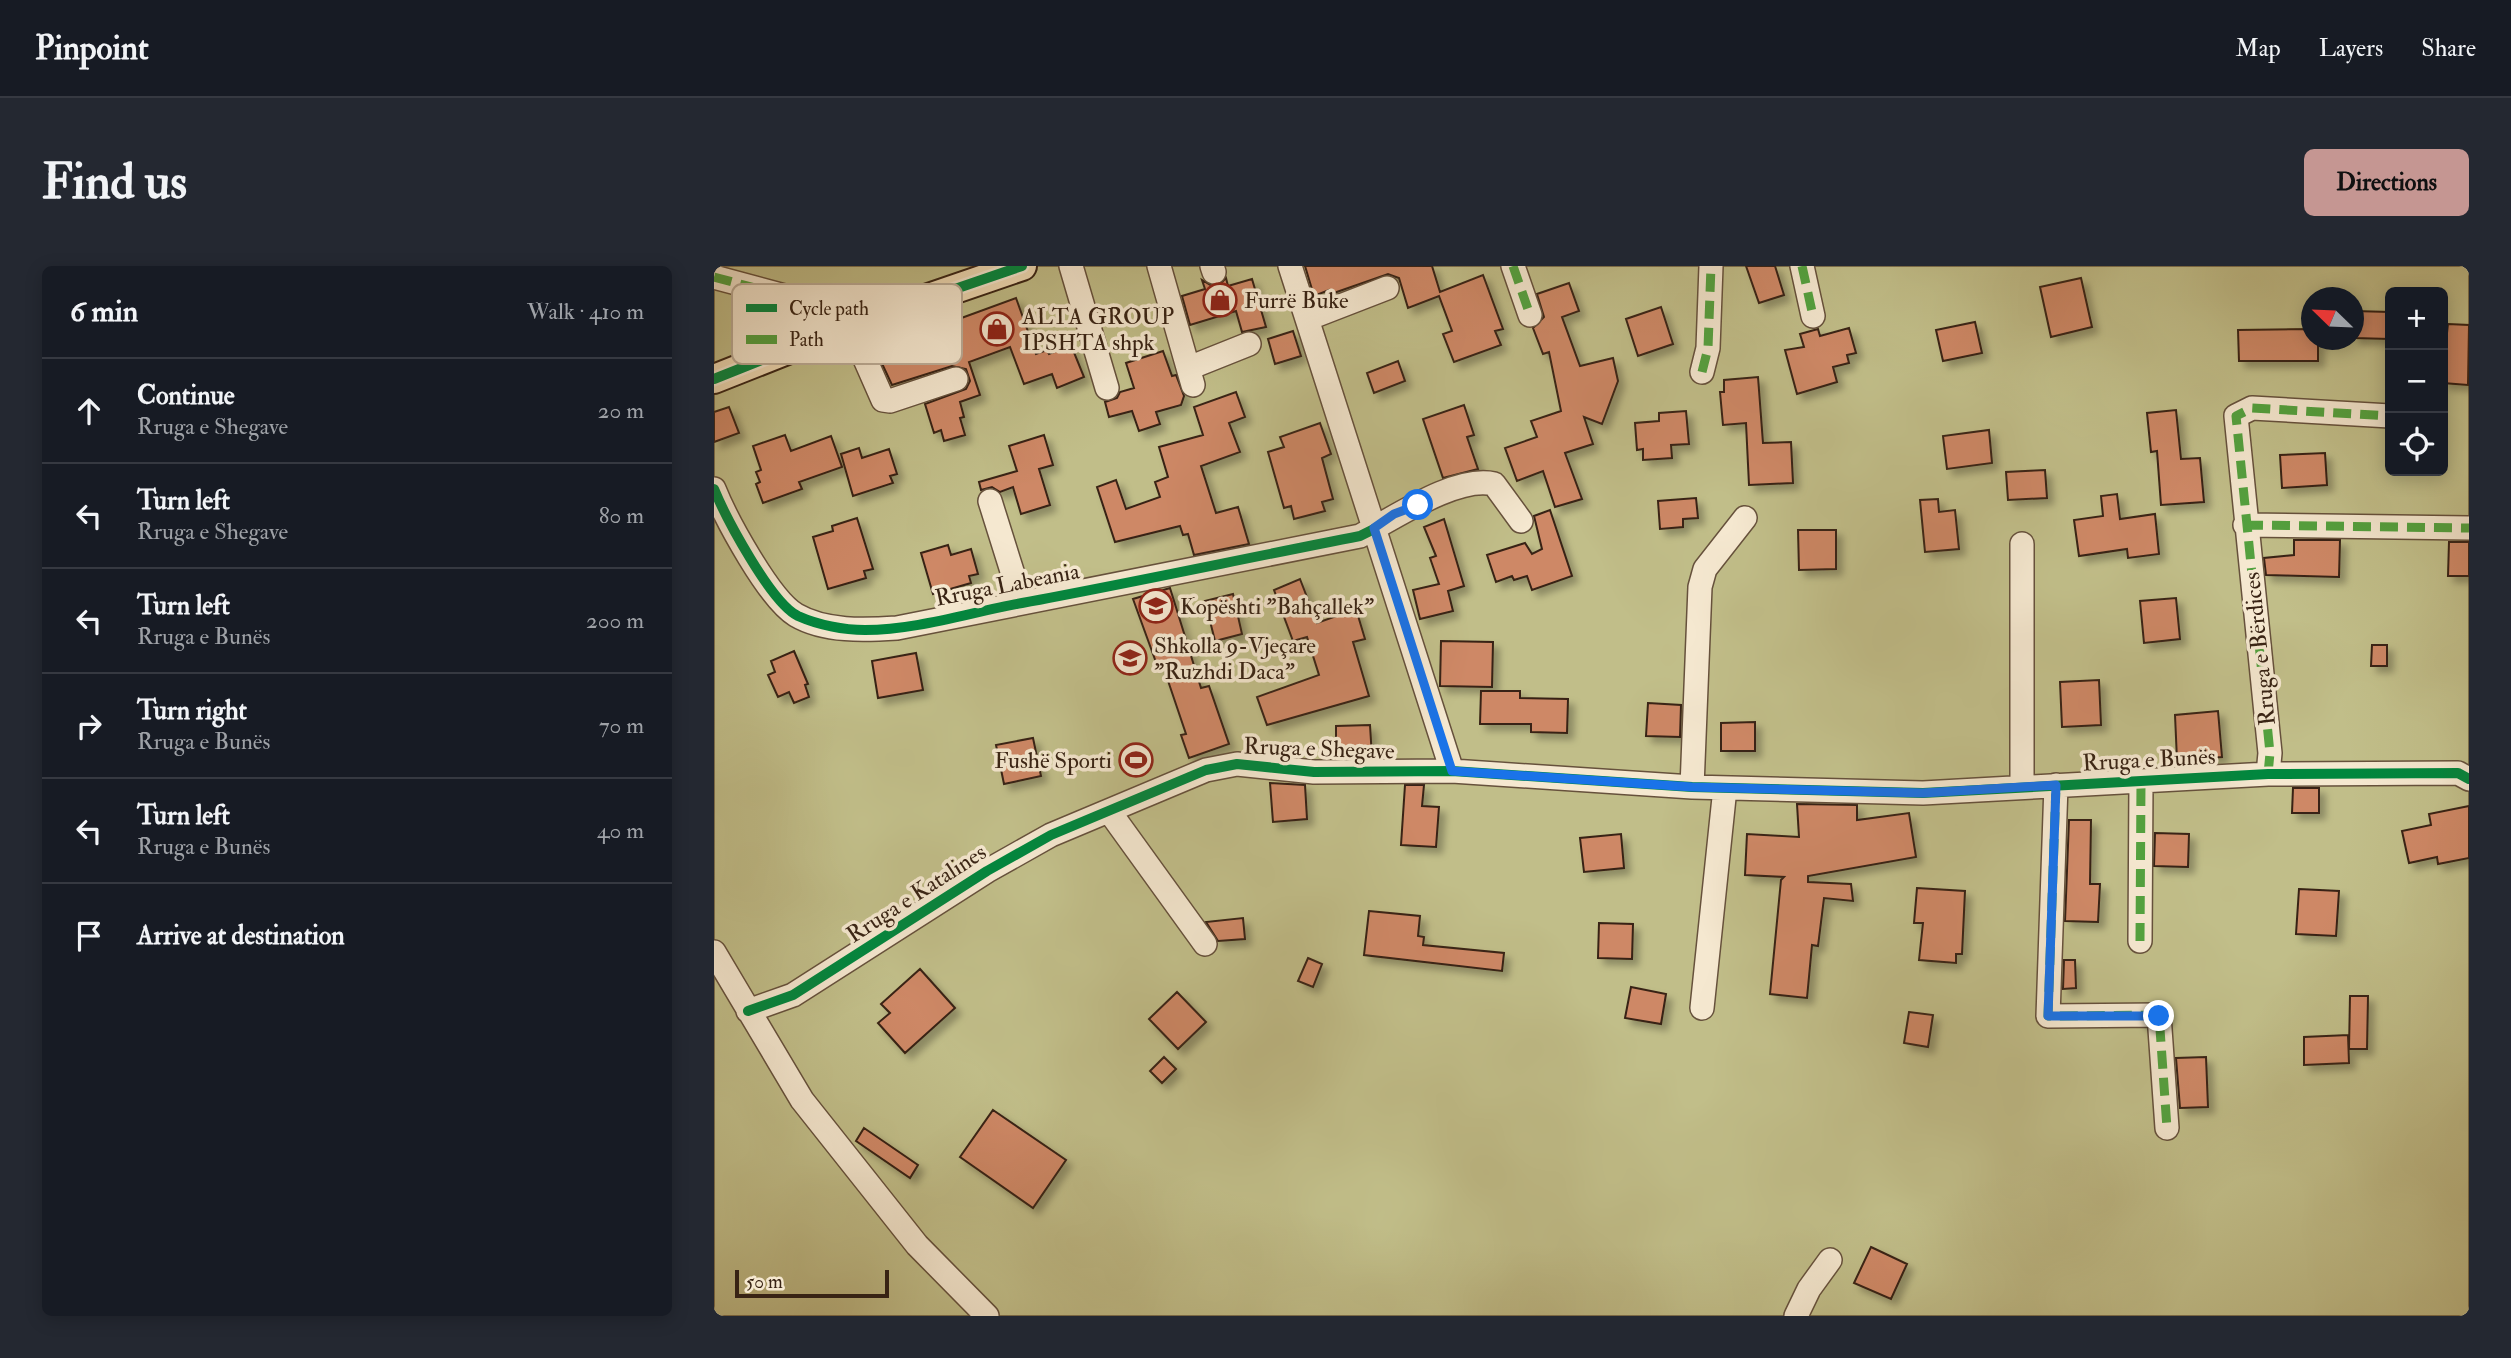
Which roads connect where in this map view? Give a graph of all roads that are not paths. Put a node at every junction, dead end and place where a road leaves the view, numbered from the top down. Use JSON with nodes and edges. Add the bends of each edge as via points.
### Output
{"nodes":[{"id":1,"x":1022,"y":266,"type":"edge"},
{"id":2,"x":1071,"y":266,"type":"edge"},
{"id":3,"x":1159,"y":266,"type":"edge"},
{"id":4,"x":1290,"y":266,"type":"edge"},
{"id":5,"x":1513,"y":266,"type":"edge"},
{"id":6,"x":1711,"y":266,"type":"edge"},
{"id":7,"x":1802,"y":266,"type":"edge"},
{"id":8,"x":985,"y":272,"type":"edge"},
{"id":9,"x":714,"y":277,"type":"edge"},
{"id":10,"x":740,"y":284,"type":"edge"},
{"id":11,"x":954,"y":284,"type":"edge"},
{"id":12,"x":1387,"y":288,"type":"dead end"},
{"id":13,"x":1530,"y":315,"type":"dead end"},
{"id":14,"x":1813,"y":316,"type":"dead end"},
{"id":15,"x":1307,"y":319,"type":"junction"},
{"id":16,"x":1249,"y":344,"type":"dead end"},
{"id":17,"x":752,"y":364,"type":"edge"},
{"id":18,"x":867,"y":364,"type":"edge"},
{"id":19,"x":1702,"y":372,"type":"dead end"},
{"id":20,"x":714,"y":379,"type":"edge"},
{"id":21,"x":956,"y":379,"type":"dead end"},
{"id":22,"x":1107,"y":388,"type":"dead end"},
{"id":23,"x":2385,"y":416,"type":"edge"},
{"id":24,"x":714,"y":489,"type":"edge"},
{"id":25,"x":989,"y":501,"type":"dead end"},
{"id":26,"x":1745,"y":518,"type":"dead end"},
{"id":27,"x":1521,"y":521,"type":"dead end"},
{"id":28,"x":2245,"y":525,"type":"junction"},
{"id":29,"x":1374,"y":528,"type":"junction"},
{"id":30,"x":2469,"y":528,"type":"edge"},
{"id":31,"x":2022,"y":544,"type":"dead end"},
{"id":32,"x":1022,"y":603,"type":"junction"},
{"id":33,"x":1452,"y":771,"type":"junction"},
{"id":34,"x":2268,"y":774,"type":"junction"},
{"id":35,"x":2469,"y":779,"type":"edge"},
{"id":36,"x":2141,"y":782,"type":"junction"},
{"id":37,"x":2056,"y":785,"type":"junction"},
{"id":38,"x":1692,"y":787,"type":"junction"},
{"id":39,"x":2022,"y":787,"type":"junction"},
{"id":40,"x":1726,"y":788,"type":"junction"},
{"id":41,"x":1109,"y":811,"type":"junction"},
{"id":42,"x":2140,"y":942,"type":"dead end"},
{"id":43,"x":1205,"y":944,"type":"dead end"},
{"id":44,"x":714,"y":952,"type":"edge"},
{"id":45,"x":1702,"y":1008,"type":"dead end"},
{"id":46,"x":748,"y":1012,"type":"junction"},
{"id":47,"x":2167,"y":1128,"type":"dead end"},
{"id":48,"x":1830,"y":1260,"type":"dead end"},
{"id":49,"x":987,"y":1316,"type":"edge"},
{"id":50,"x":1796,"y":1316,"type":"edge"}],
"edges":[{"from":1,"to":8,"type":"main road"},
{"from":2,"to":22,"type":"street"},
{"from":3,"to":16,"type":"street","via":[[1191,377]]},
{"from":4,"to":15,"type":"street"},
{"from":5,"to":13,"type":"street"},
{"from":6,"to":19,"type":"street","via":[[1708,348]]},
{"from":7,"to":14,"type":"street"},
{"from":8,"to":11,"type":"main road"},
{"from":9,"to":10,"type":"street"},
{"from":12,"to":15,"type":"street"},
{"from":15,"to":29,"type":"street"},
{"from":17,"to":20,"type":"main road"},
{"from":18,"to":21,"type":"street","via":[[883,400]]},
{"from":23,"to":28,"type":"street","name":"Rruga e Bërdices","via":[[2242,410],[2236,416]]},
{"from":24,"to":32,"type":"street","name":"Rruga Labeania","via":[[777,597],[796,615],[838,628],[865,630]]},
{"from":25,"to":32,"type":"street","name":"Rruga Labeania"},
{"from":26,"to":38,"type":"street","via":[[1705,569],[1700,587]]},
{"from":27,"to":29,"type":"street","via":[[1503,494],[1487,482],[1429,499]]},
{"from":28,"to":30,"type":"street"},
{"from":28,"to":34,"type":"street","name":"Rruga e Bërdices","via":[[2270,753]]},
{"from":29,"to":32,"type":"street","name":"Rruga Labeania","via":[[1360,536]]},
{"from":29,"to":33,"type":"street"},
{"from":31,"to":39,"type":"street"},
{"from":33,"to":38,"type":"street","name":"Rruga e Bunës"},
{"from":33,"to":41,"type":"street","name":"Rruga e Shegave","via":[[1314,772],[1237,764],[1206,769]]},
{"from":34,"to":35,"type":"street","name":"Rruga e Bunës","via":[[2458,773]]},
{"from":34,"to":36,"type":"street","name":"Rruga e Bunës"},
{"from":36,"to":37,"type":"street","name":"Rruga e Bunës"},
{"from":36,"to":42,"type":"street","name":"Rruga e Bunës"},
{"from":37,"to":39,"type":"street","name":"Rruga e Bunës"},
{"from":37,"to":47,"type":"street","name":"Rruga e Bunës","via":[[2048,1016],[2159,1016]]},
{"from":38,"to":40,"type":"street","name":"Rruga e Bunës"},
{"from":39,"to":40,"type":"street","name":"Rruga e Bunës","via":[[1923,793]]},
{"from":40,"to":45,"type":"street"},
{"from":41,"to":43,"type":"street"},
{"from":41,"to":46,"type":"street","name":"Rruga e Katalines","via":[[1051,835],[793,995]]},
{"from":44,"to":46,"type":"street"},
{"from":46,"to":49,"type":"street","via":[[802,1100],[917,1245]]},
{"from":48,"to":50,"type":"street"}]}
